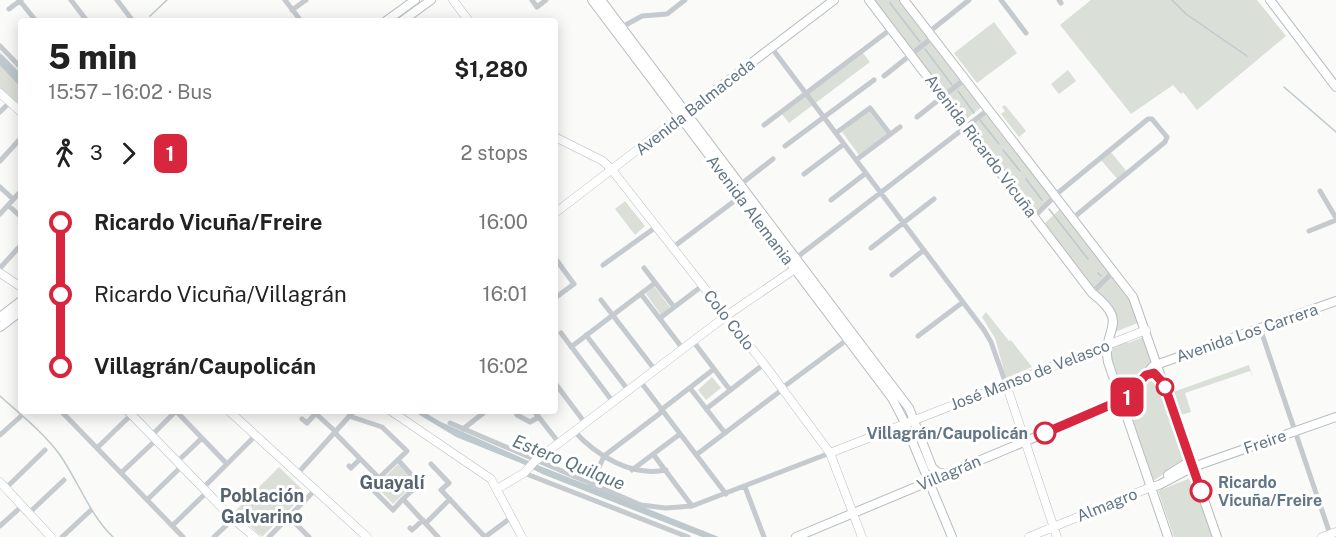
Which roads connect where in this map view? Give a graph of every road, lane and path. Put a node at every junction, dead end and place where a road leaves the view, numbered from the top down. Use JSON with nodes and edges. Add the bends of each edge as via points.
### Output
{"nodes":[{"id":1,"x":21,"y":0,"type":"edge"},
{"id":2,"x":71,"y":0,"type":"edge"},
{"id":3,"x":117,"y":0,"type":"edge"},
{"id":4,"x":285,"y":0,"type":"edge"},
{"id":5,"x":306,"y":0,"type":"edge"},
{"id":6,"x":415,"y":0,"type":"edge"},
{"id":7,"x":431,"y":0,"type":"edge"},
{"id":8,"x":453,"y":0,"type":"edge"},
{"id":9,"x":532,"y":0,"type":"edge"},
{"id":10,"x":546,"y":0,"type":"edge"},
{"id":11,"x":592,"y":0,"type":"edge"},
{"id":12,"x":602,"y":0,"type":"edge"},
{"id":13,"x":685,"y":0,"type":"edge"},
{"id":14,"x":834,"y":0,"type":"edge"},
{"id":15,"x":869,"y":0,"type":"edge"},
{"id":16,"x":904,"y":0,"type":"edge"},
{"id":17,"x":969,"y":0,"type":"edge"},
{"id":18,"x":1001,"y":0,"type":"edge"},
{"id":19,"x":1270,"y":0,"type":"edge"},
{"id":20,"x":1277,"y":0,"type":"edge"},
{"id":21,"x":9,"y":9,"type":"dead end"},
{"id":22,"x":292,"y":10,"type":"junction"},
{"id":23,"x":34,"y":18,"type":"edge"},
{"id":24,"x":85,"y":18,"type":"edge"},
{"id":25,"x":131,"y":18,"type":"edge"},
{"id":26,"x":299,"y":18,"type":"edge"},
{"id":27,"x":390,"y":18,"type":"edge"},
{"id":28,"x":406,"y":18,"type":"edge"},
{"id":29,"x":467,"y":18,"type":"edge"},
{"id":30,"x":622,"y":27,"type":"junction"},
{"id":31,"x":891,"y":29,"type":"junction"},
{"id":32,"x":1026,"y":33,"type":"dead end"},
{"id":33,"x":931,"y":35,"type":"junction"},
{"id":34,"x":0,"y":46,"type":"edge"},
{"id":35,"x":771,"y":47,"type":"junction"},
{"id":36,"x":911,"y":55,"type":"junction"},
{"id":37,"x":18,"y":65,"type":"edge"},
{"id":38,"x":884,"y":76,"type":"dead end"},
{"id":39,"x":965,"y":79,"type":"junction"},
{"id":40,"x":874,"y":80,"type":"dead end"},
{"id":41,"x":1336,"y":80,"type":"edge"},
{"id":42,"x":1336,"y":87,"type":"edge"},
{"id":43,"x":0,"y":93,"type":"edge"},
{"id":44,"x":806,"y":93,"type":"junction"},
{"id":45,"x":943,"y":97,"type":"junction"},
{"id":46,"x":10,"y":102,"type":"junction"},
{"id":47,"x":18,"y":109,"type":"edge"},
{"id":48,"x":989,"y":109,"type":"junction"},
{"id":49,"x":0,"y":112,"type":"edge"},
{"id":50,"x":683,"y":114,"type":"junction"},
{"id":51,"x":824,"y":117,"type":"junction"},
{"id":52,"x":917,"y":117,"type":"dead end"},
{"id":53,"x":764,"y":125,"type":"dead end"},
{"id":54,"x":900,"y":127,"type":"dead end"},
{"id":55,"x":966,"y":127,"type":"junction"},
{"id":56,"x":836,"y":133,"type":"junction"},
{"id":57,"x":890,"y":134,"type":"junction"},
{"id":58,"x":558,"y":138,"type":"edge"},
{"id":59,"x":18,"y":141,"type":"edge"},
{"id":60,"x":844,"y":144,"type":"junction"},
{"id":61,"x":784,"y":146,"type":"dead end"},
{"id":62,"x":773,"y":159,"type":"dead end"},
{"id":63,"x":856,"y":160,"type":"junction"},
{"id":64,"x":0,"y":161,"type":"edge"},
{"id":65,"x":612,"y":170,"type":"junction"},
{"id":66,"x":804,"y":174,"type":"dead end"},
{"id":67,"x":866,"y":174,"type":"junction"},
{"id":68,"x":0,"y":187,"type":"edge"},
{"id":69,"x":743,"y":190,"type":"junction"},
{"id":70,"x":1320,"y":191,"type":"dead end"},
{"id":71,"x":880,"y":192,"type":"junction"},
{"id":72,"x":18,"y":194,"type":"edge"},
{"id":73,"x":1056,"y":196,"type":"junction"},
{"id":74,"x":14,"y":199,"type":"junction"},
{"id":75,"x":934,"y":199,"type":"dead end"},
{"id":76,"x":831,"y":200,"type":"dead end"},
{"id":77,"x":8,"y":205,"type":"junction"},
{"id":78,"x":558,"y":211,"type":"edge"},
{"id":79,"x":0,"y":214,"type":"edge"},
{"id":80,"x":18,"y":214,"type":"edge"},
{"id":81,"x":1035,"y":217,"type":"junction"},
{"id":82,"x":1073,"y":218,"type":"junction"},
{"id":83,"x":1336,"y":219,"type":"edge"},
{"id":84,"x":904,"y":223,"type":"junction"},
{"id":85,"x":656,"y":227,"type":"junction"},
{"id":86,"x":1309,"y":231,"type":"dead end"},
{"id":87,"x":18,"y":247,"type":"edge"},
{"id":88,"x":672,"y":248,"type":"junction"},
{"id":89,"x":871,"y":248,"type":"dead end"},
{"id":90,"x":924,"y":250,"type":"junction"},
{"id":91,"x":796,"y":257,"type":"junction"},
{"id":92,"x":558,"y":262,"type":"edge"},
{"id":93,"x":603,"y":266,"type":"dead end"},
{"id":94,"x":0,"y":268,"type":"edge"},
{"id":95,"x":644,"y":268,"type":"dead end"},
{"id":96,"x":795,"y":269,"type":"junction"},
{"id":97,"x":1113,"y":272,"type":"junction"},
{"id":98,"x":0,"y":273,"type":"edge"},
{"id":99,"x":892,"y":275,"type":"dead end"},
{"id":100,"x":655,"y":283,"type":"junction"},
{"id":101,"x":18,"y":284,"type":"edge"},
{"id":102,"x":702,"y":286,"type":"junction"},
{"id":103,"x":1092,"y":293,"type":"junction"},
{"id":104,"x":641,"y":294,"type":"junction"},
{"id":105,"x":558,"y":296,"type":"edge"},
{"id":106,"x":601,"y":300,"type":"dead end"},
{"id":107,"x":1336,"y":301,"type":"edge"},
{"id":108,"x":963,"y":302,"type":"junction"},
{"id":109,"x":18,"y":304,"type":"edge"},
{"id":110,"x":674,"y":307,"type":"junction"},
{"id":111,"x":18,"y":313,"type":"edge"},
{"id":112,"x":613,"y":315,"type":"junction"},
{"id":113,"x":726,"y":316,"type":"junction"},
{"id":114,"x":0,"y":317,"type":"edge"},
{"id":115,"x":660,"y":318,"type":"junction"},
{"id":116,"x":0,"y":327,"type":"edge"},
{"id":117,"x":1260,"y":328,"type":"junction"},
{"id":118,"x":1146,"y":330,"type":"junction"},
{"id":119,"x":561,"y":333,"type":"dead end"},
{"id":120,"x":586,"y":335,"type":"junction"},
{"id":121,"x":918,"y":336,"type":"dead end"},
{"id":122,"x":848,"y":339,"type":"junction"},
{"id":123,"x":693,"y":341,"type":"junction"},
{"id":124,"x":1109,"y":344,"type":"junction"},
{"id":125,"x":571,"y":347,"type":"junction"},
{"id":126,"x":683,"y":349,"type":"junction"},
{"id":127,"x":764,"y":364,"type":"junction"},
{"id":128,"x":1157,"y":364,"type":"junction"},
{"id":129,"x":714,"y":369,"type":"junction"},
{"id":130,"x":655,"y":370,"type":"junction"},
{"id":131,"x":1146,"y":375,"type":"junction"},
{"id":132,"x":640,"y":381,"type":"junction"},
{"id":133,"x":1006,"y":384,"type":"junction"},
{"id":134,"x":1164,"y":384,"type":"junction"},
{"id":135,"x":558,"y":387,"type":"edge"},
{"id":136,"x":690,"y":388,"type":"junction"},
{"id":137,"x":782,"y":389,"type":"junction"},
{"id":138,"x":628,"y":390,"type":"junction"},
{"id":139,"x":730,"y":390,"type":"junction"},
{"id":140,"x":1122,"y":400,"type":"junction"},
{"id":141,"x":613,"y":402,"type":"junction"},
{"id":142,"x":706,"y":409,"type":"junction"},
{"id":143,"x":662,"y":410,"type":"junction"},
{"id":144,"x":64,"y":414,"type":"edge"},
{"id":145,"x":70,"y":414,"type":"edge"},
{"id":146,"x":127,"y":414,"type":"edge"},
{"id":147,"x":131,"y":414,"type":"edge"},
{"id":148,"x":173,"y":414,"type":"edge"},
{"id":149,"x":179,"y":414,"type":"edge"},
{"id":150,"x":233,"y":414,"type":"edge"},
{"id":151,"x":314,"y":414,"type":"edge"},
{"id":152,"x":317,"y":414,"type":"edge"},
{"id":153,"x":395,"y":414,"type":"edge"},
{"id":154,"x":482,"y":414,"type":"edge"},
{"id":155,"x":519,"y":414,"type":"edge"},
{"id":156,"x":536,"y":414,"type":"edge"},
{"id":157,"x":350,"y":416,"type":"joint"},
{"id":158,"x":20,"y":417,"type":"dead end"},
{"id":159,"x":67,"y":417,"type":"junction"},
{"id":160,"x":539,"y":417,"type":"junction"},
{"id":161,"x":1336,"y":417,"type":"edge"},
{"id":162,"x":302,"y":419,"type":"dead end"},
{"id":163,"x":915,"y":420,"type":"junction"},
{"id":164,"x":450,"y":423,"type":"dead end"},
{"id":165,"x":585,"y":423,"type":"junction"},
{"id":166,"x":905,"y":423,"type":"junction"},
{"id":167,"x":463,"y":429,"type":"junction"},
{"id":168,"x":574,"y":431,"type":"junction"},
{"id":169,"x":1295,"y":432,"type":"junction"},
{"id":170,"x":335,"y":433,"type":"junction"},
{"id":171,"x":724,"y":433,"type":"junction"},
{"id":172,"x":680,"y":434,"type":"junction"},
{"id":173,"x":0,"y":435,"type":"edge"},
{"id":174,"x":256,"y":435,"type":"junction"},
{"id":175,"x":154,"y":437,"type":"junction"},
{"id":176,"x":202,"y":438,"type":"junction"},
{"id":177,"x":1026,"y":441,"type":"junction"},
{"id":178,"x":559,"y":443,"type":"junction"},
{"id":179,"x":97,"y":448,"type":"junction"},
{"id":180,"x":45,"y":450,"type":"dead end"},
{"id":181,"x":831,"y":453,"type":"junction"},
{"id":182,"x":653,"y":454,"type":"junction"},
{"id":183,"x":696,"y":455,"type":"junction"},
{"id":184,"x":604,"y":456,"type":"junction"},
{"id":185,"x":360,"y":459,"type":"junction"},
{"id":186,"x":398,"y":460,"type":"junction"},
{"id":187,"x":180,"y":463,"type":"junction"},
{"id":188,"x":1192,"y":463,"type":"junction"},
{"id":189,"x":227,"y":464,"type":"junction"},
{"id":190,"x":431,"y":464,"type":"dead end"},
{"id":191,"x":350,"y":466,"type":"dead end"},
{"id":192,"x":531,"y":466,"type":"junction"},
{"id":193,"x":632,"y":470,"type":"junction"},
{"id":194,"x":666,"y":470,"type":"junction"},
{"id":195,"x":122,"y":473,"type":"junction"},
{"id":196,"x":298,"y":473,"type":"junction"},
{"id":197,"x":948,"y":473,"type":"junction"},
{"id":198,"x":379,"y":478,"type":"junction"},
{"id":199,"x":64,"y":480,"type":"dead end"},
{"id":200,"x":929,"y":481,"type":"junction"},
{"id":201,"x":3,"y":485,"type":"edge"},
{"id":202,"x":591,"y":485,"type":"junction"},
{"id":203,"x":745,"y":487,"type":"junction"},
{"id":204,"x":1151,"y":487,"type":"junction"},
{"id":205,"x":316,"y":489,"type":"junction"},
{"id":206,"x":498,"y":489,"type":"junction"},
{"id":207,"x":205,"y":490,"type":"junction"},
{"id":208,"x":726,"y":494,"type":"junction"},
{"id":209,"x":404,"y":499,"type":"junction"},
{"id":210,"x":450,"y":499,"type":"junction"},
{"id":211,"x":147,"y":500,"type":"junction"},
{"id":212,"x":22,"y":506,"type":"junction"},
{"id":213,"x":692,"y":506,"type":"junction"},
{"id":214,"x":650,"y":508,"type":"junction"},
{"id":215,"x":90,"y":511,"type":"dead end"},
{"id":216,"x":29,"y":513,"type":"junction"},
{"id":217,"x":853,"y":513,"type":"junction"},
{"id":218,"x":289,"y":517,"type":"junction"},
{"id":219,"x":512,"y":517,"type":"junction"},
{"id":220,"x":646,"y":518,"type":"junction"},
{"id":221,"x":233,"y":519,"type":"junction"},
{"id":222,"x":424,"y":522,"type":"junction"},
{"id":223,"x":0,"y":526,"type":"edge"},
{"id":224,"x":172,"y":526,"type":"junction"},
{"id":225,"x":1054,"y":527,"type":"junction"},
{"id":226,"x":410,"y":528,"type":"dead end"},
{"id":227,"x":1330,"y":535,"type":"edge"},
{"id":228,"x":51,"y":537,"type":"edge"},
{"id":229,"x":62,"y":537,"type":"edge"},
{"id":230,"x":183,"y":537,"type":"edge"},
{"id":231,"x":214,"y":537,"type":"edge"},
{"id":232,"x":255,"y":537,"type":"edge"},
{"id":233,"x":269,"y":537,"type":"edge"},
{"id":234,"x":309,"y":537,"type":"edge"},
{"id":235,"x":367,"y":537,"type":"edge"},
{"id":236,"x":438,"y":537,"type":"edge"},
{"id":237,"x":485,"y":537,"type":"edge"},
{"id":238,"x":522,"y":537,"type":"edge"},
{"id":239,"x":688,"y":537,"type":"edge"},
{"id":240,"x":764,"y":537,"type":"edge"},
{"id":241,"x":796,"y":537,"type":"edge"},
{"id":242,"x":862,"y":537,"type":"edge"},
{"id":243,"x":952,"y":537,"type":"edge"},
{"id":244,"x":1029,"y":537,"type":"edge"},
{"id":245,"x":1057,"y":537,"type":"edge"},
{"id":246,"x":1168,"y":537,"type":"edge"},
{"id":247,"x":1216,"y":537,"type":"edge"}],
"edges":[{"from":1,"to":21,"type":"street"},
{"from":1,"to":23,"type":"street"},
{"from":2,"to":24,"type":"street"},
{"from":3,"to":25,"type":"street"},
{"from":4,"to":22,"type":"street"},
{"from":5,"to":22,"type":"street"},
{"from":6,"to":27,"type":"main road"},
{"from":7,"to":28,"type":"main road"},
{"from":8,"to":29,"type":"street"},
{"from":9,"to":10,"type":"street","via":[[537,7]]},
{"from":11,"to":50,"type":"main road","name":"Avenida Alemania"},
{"from":12,"to":30,"type":"main road","name":"Avenida Alemania"},
{"from":13,"to":30,"type":"street","via":[[667,14],[642,16]]},
{"from":14,"to":35,"type":"main road","name":"Avenida Balmaceda"},
{"from":15,"to":31,"type":"main road","name":"Avenida Ricardo Vicuña"},
{"from":16,"to":33,"type":"main road","name":"Avenida Ricardo Vicuña"},
{"from":17,"to":33,"type":"street"},
{"from":18,"to":32,"type":"street"},
{"from":19,"to":42,"type":"main road"},
{"from":20,"to":41,"type":"main road"},
{"from":22,"to":26,"type":"street"},
{"from":30,"to":50,"type":"main road","name":"Avenida Alemania"},
{"from":31,"to":36,"type":"main road","name":"Avenida Ricardo Vicuña"},
{"from":31,"to":44,"type":"street"},
{"from":33,"to":36,"type":"street"},
{"from":33,"to":39,"type":"main road","name":"Avenida Ricardo Vicuña"},
{"from":34,"to":37,"type":"street"},
{"from":35,"to":44,"type":"street"},
{"from":35,"to":50,"type":"main road","name":"Avenida Balmaceda"},
{"from":36,"to":38,"type":"street"},
{"from":36,"to":45,"type":"main road","name":"Avenida Ricardo Vicuña"},
{"from":39,"to":45,"type":"street"},
{"from":39,"to":48,"type":"main road","name":"Avenida Ricardo Vicuña"},
{"from":40,"to":51,"type":"street"},
{"from":43,"to":46,"type":"street"},
{"from":44,"to":51,"type":"street"},
{"from":44,"to":53,"type":"street"},
{"from":45,"to":52,"type":"street"},
{"from":45,"to":55,"type":"main road","name":"Avenida Ricardo Vicuña"},
{"from":46,"to":47,"type":"street"},
{"from":46,"to":49,"type":"street"},
{"from":48,"to":55,"type":"street"},
{"from":48,"to":73,"type":"main road","name":"Avenida Ricardo Vicuña"},
{"from":50,"to":65,"type":"street","name":"Avenida Balmaceda"},
{"from":50,"to":69,"type":"main road","name":"Avenida Alemania"},
{"from":50,"to":69,"type":"main road","name":"Avenida Alemania"},
{"from":51,"to":56,"type":"street"},
{"from":51,"to":61,"type":"street"},
{"from":54,"to":57,"type":"street"},
{"from":55,"to":71,"type":"street"},
{"from":55,"to":81,"type":"main road","name":"Avenida Ricardo Vicuña"},
{"from":56,"to":57,"type":"street","via":[[870,108]]},
{"from":56,"to":60,"type":"street"},
{"from":57,"to":63,"type":"street"},
{"from":58,"to":65,"type":"street","name":"Colo Colo","via":[[603,160]]},
{"from":59,"to":64,"type":"street"},
{"from":60,"to":63,"type":"street"},
{"from":60,"to":66,"type":"street"},
{"from":62,"to":69,"type":"street"},
{"from":63,"to":67,"type":"street"},
{"from":65,"to":78,"type":"street","name":"Avenida Balmaceda"},
{"from":65,"to":85,"type":"street","name":"Colo Colo"},
{"from":67,"to":71,"type":"street"},
{"from":67,"to":76,"type":"street"},
{"from":68,"to":74,"type":"street"},
{"from":69,"to":88,"type":"street"},
{"from":69,"to":91,"type":"main road","name":"Avenida Alemania"},
{"from":69,"to":96,"type":"main road","name":"Avenida Alemania"},
{"from":70,"to":83,"type":"street"},
{"from":71,"to":84,"type":"street"},
{"from":71,"to":91,"type":"street"},
{"from":72,"to":74,"type":"street"},
{"from":73,"to":81,"type":"street"},
{"from":73,"to":82,"type":"main road","name":"Avenida Ricardo Vicuña"},
{"from":73,"to":82,"type":"street","via":[[1150,118],[1167,140]]},
{"from":74,"to":77,"type":"street"},
{"from":75,"to":84,"type":"street"},
{"from":77,"to":79,"type":"street"},
{"from":77,"to":80,"type":"street"},
{"from":81,"to":103,"type":"main road","name":"Avenida Ricardo Vicuña"},
{"from":82,"to":97,"type":"main road","name":"Avenida Ricardo Vicuña"},
{"from":83,"to":86,"type":"street"},
{"from":84,"to":89,"type":"street"},
{"from":84,"to":90,"type":"street"},
{"from":85,"to":88,"type":"street","name":"Colo Colo"},
{"from":85,"to":93,"type":"street"},
{"from":87,"to":94,"type":"street"},
{"from":88,"to":102,"type":"street","name":"Colo Colo"},
{"from":90,"to":99,"type":"street"},
{"from":90,"to":108,"type":"street"},
{"from":91,"to":96,"type":"street"},
{"from":91,"to":163,"type":"main road","name":"Avenida Alemania","via":[[899,392]]},
{"from":92,"to":105,"type":"street","via":[[574,284]]},
{"from":95,"to":100,"type":"street"},
{"from":96,"to":113,"type":"street"},
{"from":96,"to":122,"type":"main road","name":"Avenida Alemania"},
{"from":97,"to":103,"type":"street"},
{"from":97,"to":118,"type":"main road","name":"Avenida Ricardo Vicuña","via":[[1135,301]]},
{"from":98,"to":101,"type":"street"},
{"from":100,"to":104,"type":"street"},
{"from":100,"to":110,"type":"street"},
{"from":102,"to":110,"type":"street"},
{"from":102,"to":113,"type":"street","name":"Colo Colo"},
{"from":103,"to":124,"type":"main road","name":"Avenida Ricardo Vicuña","via":[[1110,310],[1113,324]]},
{"from":104,"to":112,"type":"street"},
{"from":104,"to":115,"type":"street"},
{"from":106,"to":112,"type":"street"},
{"from":107,"to":117,"type":"main road","name":"Avenida Los Carrera"},
{"from":108,"to":121,"type":"street"},
{"from":108,"to":133,"type":"street","via":[[989,338]]},
{"from":109,"to":114,"type":"main road"},
{"from":110,"to":115,"type":"street"},
{"from":111,"to":116,"type":"main road"},
{"from":112,"to":120,"type":"street"},
{"from":112,"to":130,"type":"street"},
{"from":113,"to":123,"type":"street"},
{"from":113,"to":127,"type":"street","name":"Colo Colo"},
{"from":115,"to":126,"type":"street"},
{"from":117,"to":128,"type":"main road","name":"Avenida Los Carrera"},
{"from":117,"to":169,"type":"street"},
{"from":118,"to":124,"type":"street","name":"José Manso de Velasco"},
{"from":118,"to":128,"type":"main road","name":"Avenida Ricardo Vicuña"},
{"from":119,"to":125,"type":"street"},
{"from":120,"to":125,"type":"street"},
{"from":120,"to":138,"type":"street"},
{"from":122,"to":137,"type":"street"},
{"from":122,"to":166,"type":"main road","name":"Avenida Alemania","via":[[892,398]]},
{"from":123,"to":126,"type":"street"},
{"from":123,"to":129,"type":"street"},
{"from":124,"to":133,"type":"street","name":"José Manso de Velasco"},
{"from":124,"to":140,"type":"main road","name":"Avenida Ricardo Vicuña","via":[[1107,358]]},
{"from":125,"to":141,"type":"street"},
{"from":126,"to":130,"type":"street"},
{"from":127,"to":137,"type":"street","name":"Colo Colo"},
{"from":127,"to":139,"type":"street"},
{"from":128,"to":131,"type":"main road","name":"Villagrán"},
{"from":128,"to":134,"type":"main road","name":"Avenida Ricardo Vicuña"},
{"from":129,"to":136,"type":"street"},
{"from":129,"to":139,"type":"street"},
{"from":130,"to":132,"type":"street"},
{"from":131,"to":134,"type":"main road","via":[[1154,373]]},
{"from":131,"to":140,"type":"main road","name":"Villagrán"},
{"from":132,"to":138,"type":"street"},
{"from":132,"to":143,"type":"street"},
{"from":133,"to":163,"type":"street","name":"José Manso de Velasco"},
{"from":133,"to":177,"type":"street"},
{"from":134,"to":188,"type":"main road","name":"Avenida Ricardo Vicuña"},
{"from":135,"to":165,"type":"street"},
{"from":136,"to":142,"type":"street"},
{"from":136,"to":143,"type":"street"},
{"from":137,"to":171,"type":"street"},
{"from":137,"to":181,"type":"street","name":"Colo Colo"},
{"from":138,"to":141,"type":"street"},
{"from":139,"to":142,"type":"street"},
{"from":140,"to":177,"type":"main road","name":"Villagrán"},
{"from":140,"to":204,"type":"main road","name":"Avenida Ricardo Vicuña"},
{"from":141,"to":165,"type":"street"},
{"from":142,"to":171,"type":"street"},
{"from":143,"to":172,"type":"street"},
{"from":143,"to":184,"type":"street"},
{"from":144,"to":159,"type":"street"},
{"from":145,"to":159,"type":"street"},
{"from":146,"to":179,"type":"street"},
{"from":147,"to":175,"type":"street"},
{"from":148,"to":175,"type":"street"},
{"from":149,"to":176,"type":"street"},
{"from":150,"to":174,"type":"street"},
{"from":151,"to":162,"type":"street","via":[[307,423]]},
{"from":152,"to":170,"type":"street"},
{"from":153,"to":206,"type":"street","via":[[491,479]]},
{"from":154,"to":167,"type":"street"},
{"from":155,"to":160,"type":"street","via":[[530,422]]},
{"from":156,"to":160,"type":"street"},
{"from":157,"to":170,"type":"street"},
{"from":157,"to":186,"type":"street","via":[[382,427],[407,451]]},
{"from":158,"to":173,"type":"street"},
{"from":159,"to":179,"type":"street"},
{"from":160,"to":178,"type":"street"},
{"from":161,"to":169,"type":"main road","name":"Freire"},
{"from":163,"to":166,"type":"street","name":"José Manso de Velasco"},
{"from":163,"to":197,"type":"main road","name":"Avenida Alemania","via":[[932,466],[937,472]]},
{"from":164,"to":167,"type":"street"},
{"from":165,"to":168,"type":"street"},
{"from":166,"to":181,"type":"street","name":"José Manso de Velasco"},
{"from":166,"to":200,"type":"main road","name":"Avenida Alemania"},
{"from":167,"to":192,"type":"street"},
{"from":168,"to":178,"type":"street"},
{"from":168,"to":184,"type":"street"},
{"from":169,"to":188,"type":"main road","name":"Freire"},
{"from":169,"to":227,"type":"street"},
{"from":170,"to":185,"type":"street"},
{"from":170,"to":196,"type":"street"},
{"from":171,"to":183,"type":"street"},
{"from":172,"to":182,"type":"street"},
{"from":172,"to":183,"type":"street"},
{"from":174,"to":189,"type":"street"},
{"from":174,"to":196,"type":"street"},
{"from":175,"to":187,"type":"street"},
{"from":175,"to":195,"type":"street"},
{"from":176,"to":187,"type":"street"},
{"from":176,"to":189,"type":"street"},
{"from":177,"to":197,"type":"main road","name":"Villagrán"},
{"from":177,"to":225,"type":"street"},
{"from":178,"to":192,"type":"street"},
{"from":179,"to":195,"type":"street"},
{"from":180,"to":201,"type":"street"},
{"from":181,"to":203,"type":"street","name":"José Manso de Velasco"},
{"from":181,"to":217,"type":"street","name":"Colo Colo"},
{"from":182,"to":193,"type":"street"},
{"from":182,"to":194,"type":"street"},
{"from":183,"to":208,"type":"street"},
{"from":184,"to":193,"type":"street"},
{"from":184,"to":202,"type":"street"},
{"from":185,"to":191,"type":"street"},
{"from":185,"to":198,"type":"street"},
{"from":186,"to":198,"type":"street"},
{"from":186,"to":209,"type":"street","via":[[418,482]]},
{"from":187,"to":207,"type":"street"},
{"from":187,"to":211,"type":"street"},
{"from":188,"to":204,"type":"main road","name":"Almagro"},
{"from":188,"to":247,"type":"main road","name":"Avenida Ricardo Vicuña"},
{"from":189,"to":207,"type":"street"},
{"from":190,"to":210,"type":"street","via":[[449,483],[441,490]]},
{"from":192,"to":202,"type":"street","name":"José Manso de Velasco"},
{"from":192,"to":206,"type":"street"},
{"from":192,"to":220,"type":"street"},
{"from":193,"to":194,"type":"street"},
{"from":194,"to":213,"type":"street"},
{"from":195,"to":211,"type":"street"},
{"from":196,"to":205,"type":"street"},
{"from":197,"to":200,"type":"main road","name":"Villagrán"},
{"from":198,"to":209,"type":"street","via":[[370,487],[393,510]]},
{"from":199,"to":216,"type":"street"},
{"from":200,"to":217,"type":"main road","name":"Villagrán"},
{"from":200,"to":243,"type":"main road","name":"Avenida Alemania"},
{"from":201,"to":212,"type":"street"},
{"from":202,"to":214,"type":"street","name":"José Manso de Velasco"},
{"from":203,"to":208,"type":"street","name":"José Manso de Velasco"},
{"from":203,"to":240,"type":"street"},
{"from":204,"to":225,"type":"street","name":"Almagro"},
{"from":204,"to":246,"type":"main road","name":"Avenida Ricardo Vicuña"},
{"from":205,"to":218,"type":"street"},
{"from":205,"to":235,"type":"street"},
{"from":206,"to":219,"type":"street"},
{"from":207,"to":221,"type":"street"},
{"from":207,"to":224,"type":"street"},
{"from":208,"to":213,"type":"street","name":"José Manso de Velasco"},
{"from":209,"to":222,"type":"street"},
{"from":210,"to":222,"type":"street"},
{"from":210,"to":237,"type":"street"},
{"from":211,"to":224,"type":"street"},
{"from":212,"to":216,"type":"street"},
{"from":212,"to":223,"type":"street"},
{"from":213,"to":214,"type":"street","name":"José Manso de Velasco"},
{"from":214,"to":220,"type":"street"},
{"from":215,"to":229,"type":"street"},
{"from":216,"to":228,"type":"street"},
{"from":217,"to":241,"type":"main road","name":"Villagrán"},
{"from":217,"to":242,"type":"street","name":"Colo Colo"},
{"from":218,"to":233,"type":"street"},
{"from":218,"to":234,"type":"street"},
{"from":219,"to":237,"type":"street"},
{"from":219,"to":238,"type":"street"},
{"from":220,"to":239,"type":"street"},
{"from":221,"to":231,"type":"street"},
{"from":221,"to":232,"type":"street"},
{"from":222,"to":226,"type":"street"},
{"from":222,"to":236,"type":"street"},
{"from":224,"to":230,"type":"street"},
{"from":225,"to":244,"type":"street","name":"Almagro"},
{"from":225,"to":245,"type":"street"}]}
